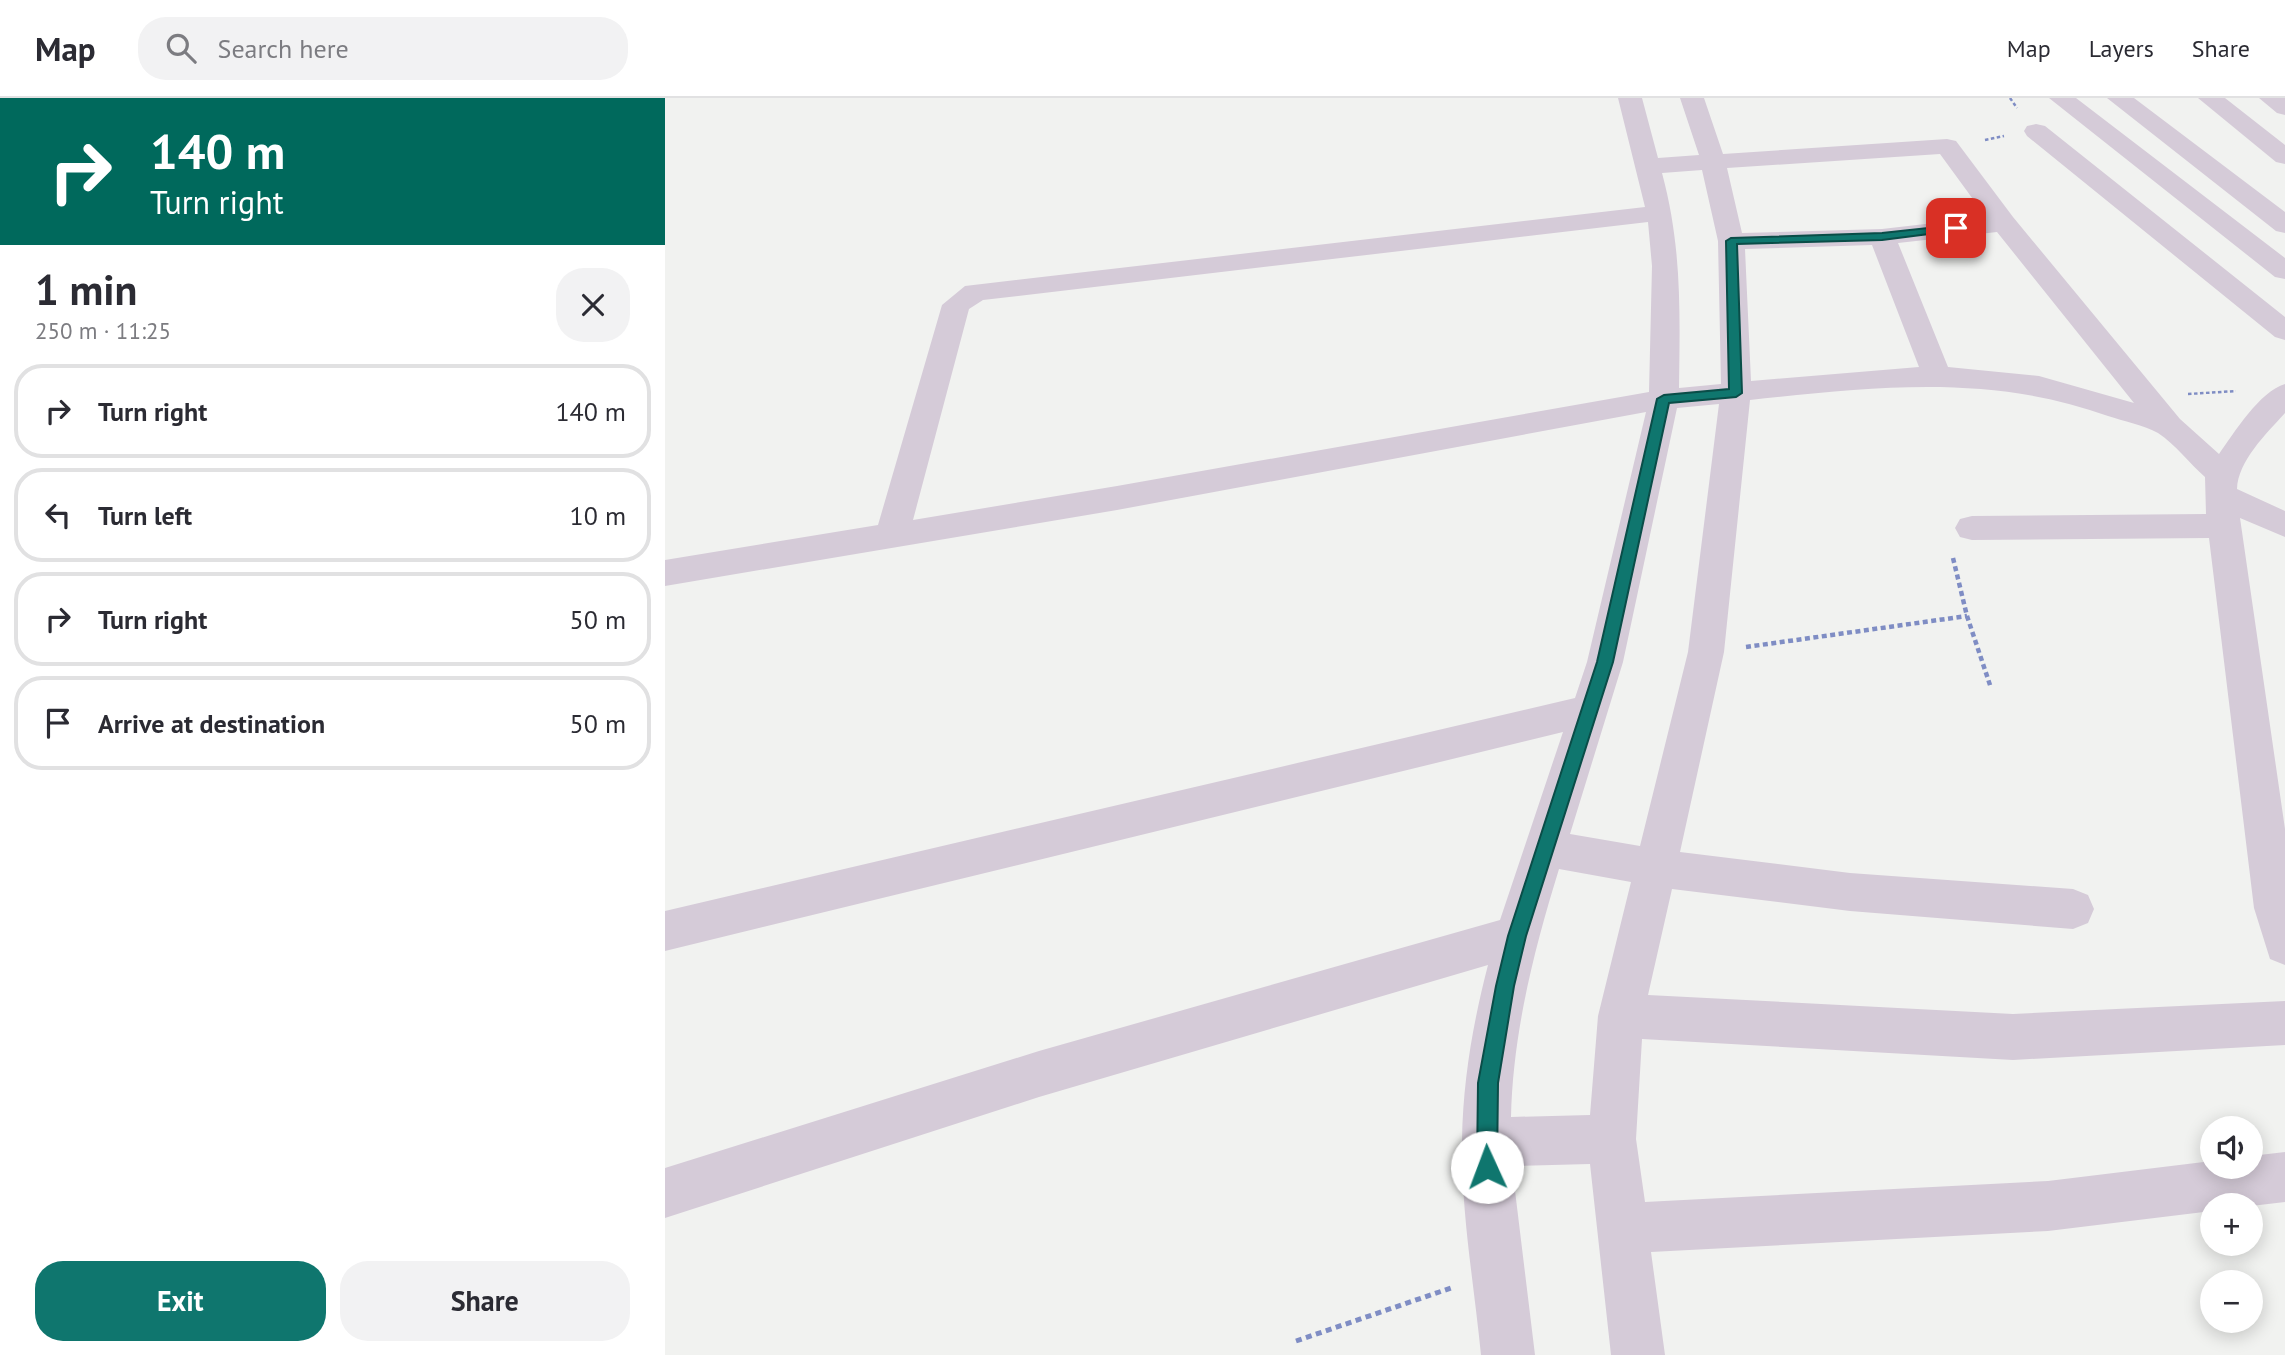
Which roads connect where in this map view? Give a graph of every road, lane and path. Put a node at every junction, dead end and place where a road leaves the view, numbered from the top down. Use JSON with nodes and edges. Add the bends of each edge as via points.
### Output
{"nodes":[{"id":1,"x":1630,"y":98,"type":"edge"},
{"id":2,"x":1692,"y":98,"type":"edge"},
{"id":3,"x":2061,"y":98,"type":"edge"},
{"id":4,"x":2119,"y":98,"type":"edge"},
{"id":5,"x":2210,"y":98,"type":"edge"},
{"id":6,"x":2271,"y":98,"type":"edge"},
{"id":7,"x":2285,"y":108,"type":"edge"},
{"id":8,"x":2036,"y":131,"type":"joint"},
{"id":9,"x":1947,"y":146,"type":"junction"},
{"id":10,"x":2285,"y":157,"type":"edge"},
{"id":11,"x":1713,"y":161,"type":"junction"},
{"id":12,"x":1649,"y":166,"type":"junction"},
{"id":13,"x":1660,"y":213,"type":"junction"},
{"id":14,"x":2004,"y":223,"type":"junction"},
{"id":15,"x":2285,"y":225,"type":"edge"},
{"id":16,"x":1882,"y":237,"type":"junction"},
{"id":17,"x":1731,"y":241,"type":"junction"},
{"id":18,"x":2285,"y":271,"type":"edge"},
{"id":19,"x":2285,"y":331,"type":"edge"},
{"id":20,"x":1938,"y":379,"type":"junction"},
{"id":21,"x":2243,"y":390,"type":"dead end"},
{"id":22,"x":1736,"y":393,"type":"junction"},
{"id":23,"x":2285,"y":394,"type":"edge"},
{"id":24,"x":2146,"y":397,"type":"junction"},
{"id":25,"x":1664,"y":399,"type":"junction"},
{"id":26,"x":2169,"y":426,"type":"junction"},
{"id":27,"x":2222,"y":499,"type":"junction"},
{"id":28,"x":2285,"y":525,"type":"edge"},
{"id":29,"x":1972,"y":528,"type":"joint"},
{"id":30,"x":892,"y":535,"type":"junction"},
{"id":31,"x":665,"y":573,"type":"edge"},
{"id":32,"x":1967,"y":616,"type":"junction"},
{"id":33,"x":1706,"y":652,"type":"junction"},
{"id":34,"x":1991,"y":688,"type":"dead end"},
{"id":35,"x":1589,"y":710,"type":"junction"},
{"id":36,"x":1544,"y":848,"type":"junction"},
{"id":37,"x":1657,"y":868,"type":"junction"},
{"id":38,"x":2073,"y":909,"type":"dead end"},
{"id":39,"x":665,"y":931,"type":"edge"},
{"id":40,"x":1517,"y":936,"type":"junction"},
{"id":41,"x":2285,"y":945,"type":"edge"},
{"id":42,"x":1621,"y":1016,"type":"junction"},
{"id":43,"x":2285,"y":1023,"type":"edge"},
{"id":44,"x":1612,"y":1139,"type":"junction"},
{"id":45,"x":1486,"y":1142,"type":"junction"},
{"id":46,"x":2285,"y":1177,"type":"edge"},
{"id":47,"x":665,"y":1193,"type":"edge"},
{"id":48,"x":1622,"y":1228,"type":"junction"},
{"id":49,"x":1498,"y":1272,"type":"junction"},
{"id":50,"x":1296,"y":1341,"type":"dead end"},
{"id":51,"x":1508,"y":1355,"type":"edge"},
{"id":52,"x":1638,"y":1355,"type":"edge"}],
"edges":[{"from":1,"to":12,"type":"street"},
{"from":2,"to":11,"type":"street"},
{"from":3,"to":18,"type":"street"},
{"from":4,"to":15,"type":"street"},
{"from":5,"to":10,"type":"street"},
{"from":6,"to":7,"type":"street"},
{"from":8,"to":9,"type":"path"},
{"from":8,"to":19,"type":"street"},
{"from":9,"to":11,"type":"street"},
{"from":9,"to":14,"type":"street"},
{"from":11,"to":12,"type":"street"},
{"from":11,"to":17,"type":"street"},
{"from":12,"to":13,"type":"street"},
{"from":13,"to":25,"type":"street","via":[[1666,266]]},
{"from":13,"to":30,"type":"street","via":[[975,292],[956,304]]},
{"from":14,"to":16,"type":"street"},
{"from":14,"to":24,"type":"street"},
{"from":16,"to":17,"type":"street"},
{"from":16,"to":20,"type":"street"},
{"from":17,"to":22,"type":"street"},
{"from":20,"to":22,"type":"street","via":[[1868,378]]},
{"from":20,"to":26,"type":"street","via":[[2021,382]]},
{"from":21,"to":24,"type":"path"},
{"from":22,"to":25,"type":"street"},
{"from":22,"to":33,"type":"street"},
{"from":23,"to":27,"type":"street","via":[[2253,429]]},
{"from":24,"to":26,"type":"street"},
{"from":25,"to":30,"type":"street"},
{"from":25,"to":35,"type":"street","via":[[1608,649]]},
{"from":26,"to":27,"type":"street"},
{"from":27,"to":28,"type":"street"},
{"from":27,"to":29,"type":"street"},
{"from":27,"to":41,"type":"street","via":[[2275,908]]},
{"from":29,"to":32,"type":"path","via":[[1950,538]]},
{"from":30,"to":31,"type":"street"},
{"from":32,"to":33,"type":"path"},
{"from":32,"to":34,"type":"path"},
{"from":33,"to":37,"type":"street"},
{"from":35,"to":36,"type":"street"},
{"from":35,"to":39,"type":"street"},
{"from":36,"to":37,"type":"street"},
{"from":36,"to":40,"type":"street"},
{"from":37,"to":38,"type":"street","via":[[1850,892]]},
{"from":37,"to":42,"type":"street"},
{"from":40,"to":45,"type":"street","via":[[1488,1083]]},
{"from":40,"to":47,"type":"street","via":[[1039,1074]]},
{"from":42,"to":43,"type":"street","via":[[2013,1037]]},
{"from":42,"to":44,"type":"street"},
{"from":44,"to":45,"type":"street"},
{"from":44,"to":48,"type":"street"},
{"from":45,"to":49,"type":"street"},
{"from":46,"to":48,"type":"street","via":[[2048,1206]]},
{"from":48,"to":52,"type":"street"},
{"from":49,"to":50,"type":"path"},
{"from":49,"to":51,"type":"street"}]}
